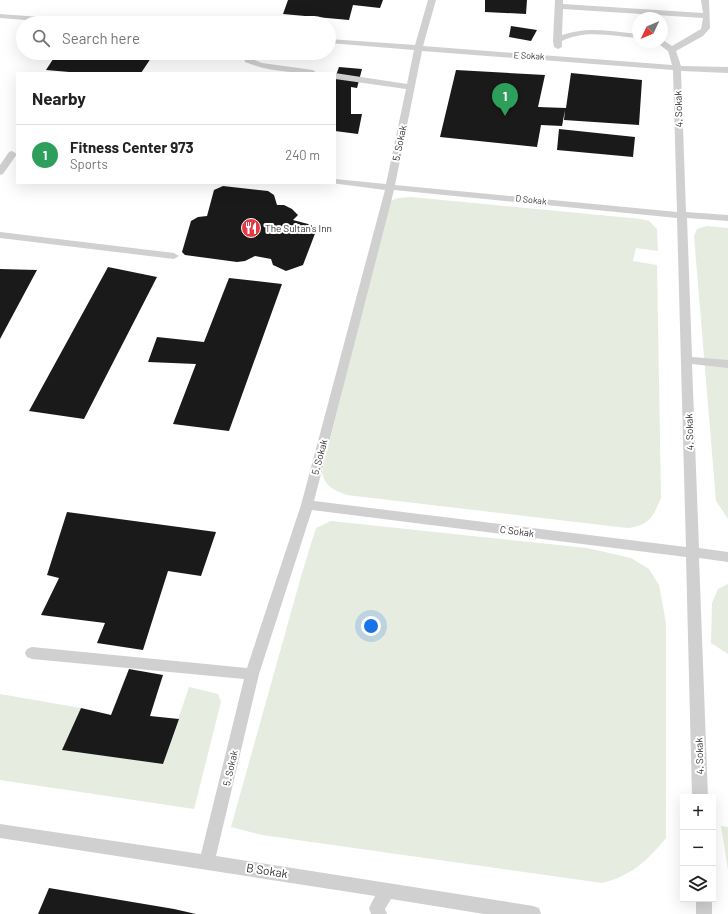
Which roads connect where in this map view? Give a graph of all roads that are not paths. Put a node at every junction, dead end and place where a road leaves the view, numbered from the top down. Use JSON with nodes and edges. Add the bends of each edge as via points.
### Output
{"nodes":[{"id":1,"x":432,"y":0,"type":"edge"},
{"id":2,"x":705,"y":0,"type":"edge"},
{"id":3,"x":559,"y":3,"type":"edge"},
{"id":4,"x":0,"y":16,"type":"edge"},
{"id":5,"x":706,"y":16,"type":"junction"},
{"id":6,"x":16,"y":17,"type":"edge"},
{"id":7,"x":632,"y":36,"type":"edge"},
{"id":8,"x":557,"y":41,"type":"junction"},
{"id":9,"x":336,"y":43,"type":"edge"},
{"id":10,"x":668,"y":47,"type":"edge"},
{"id":11,"x":418,"y":49,"type":"junction"},
{"id":12,"x":672,"y":50,"type":"junction"},
{"id":13,"x":558,"y":57,"type":"junction"},
{"id":14,"x":248,"y":60,"type":"edge"},
{"id":15,"x":677,"y":68,"type":"junction"},
{"id":16,"x":728,"y":70,"type":"edge"},
{"id":17,"x":306,"y":72,"type":"edge"},
{"id":18,"x":336,"y":76,"type":"edge"},
{"id":19,"x":411,"y":87,"type":"junction"},
{"id":20,"x":0,"y":153,"type":"edge"},
{"id":21,"x":15,"y":154,"type":"edge"},
{"id":22,"x":0,"y":172,"type":"edge"},
{"id":23,"x":336,"y":182,"type":"edge"},
{"id":24,"x":390,"y":187,"type":"junction"},
{"id":25,"x":681,"y":215,"type":"junction"},
{"id":26,"x":728,"y":218,"type":"edge"},
{"id":27,"x":0,"y":234,"type":"edge"},
{"id":28,"x":174,"y":256,"type":"dead end"},
{"id":29,"x":686,"y":360,"type":"junction"},
{"id":30,"x":728,"y":364,"type":"edge"},
{"id":31,"x":307,"y":505,"type":"junction"},
{"id":32,"x":692,"y":553,"type":"junction"},
{"id":33,"x":728,"y":557,"type":"edge"},
{"id":34,"x":32,"y":652,"type":"dead end"},
{"id":35,"x":252,"y":674,"type":"junction"},
{"id":36,"x":700,"y":794,"type":"edge"},
{"id":37,"x":0,"y":831,"type":"edge"},
{"id":38,"x":207,"y":862,"type":"junction"},
{"id":39,"x":387,"y":891,"type":"junction"},
{"id":40,"x":704,"y":902,"type":"edge"},
{"id":41,"x":379,"y":914,"type":"edge"},
{"id":42,"x":533,"y":914,"type":"edge"},
{"id":43,"x":704,"y":914,"type":"edge"}],
"edges":[{"from":1,"to":11,"type":"lane","name":"5. Sokak"},
{"from":2,"to":5,"type":"lane"},
{"from":3,"to":5,"type":"lane"},
{"from":3,"to":8,"type":"lane"},
{"from":4,"to":6,"type":"lane"},
{"from":5,"to":12,"type":"lane","via":[[707,27],[703,34]]},
{"from":7,"to":8,"type":"lane","via":[[584,32],[566,34]]},
{"from":8,"to":13,"type":"lane"},
{"from":9,"to":11,"type":"lane","name":"E Sokak"},
{"from":10,"to":12,"type":"lane"},
{"from":11,"to":13,"type":"lane","name":"E Sokak"},
{"from":11,"to":19,"type":"lane","name":"5. Sokak"},
{"from":12,"to":15,"type":"lane","name":"4. Sokak"},
{"from":13,"to":15,"type":"lane","name":"E Sokak"},
{"from":14,"to":17,"type":"lane","via":[[260,65]]},
{"from":15,"to":16,"type":"lane","name":"E Sokak"},
{"from":15,"to":25,"type":"lane","name":"4. Sokak"},
{"from":18,"to":19,"type":"lane"},
{"from":19,"to":24,"type":"lane","name":"5. Sokak"},
{"from":20,"to":21,"type":"lane"},
{"from":21,"to":22,"type":"lane"},
{"from":23,"to":24,"type":"lane","name":"D Sokak"},
{"from":24,"to":25,"type":"lane","name":"D Sokak"},
{"from":24,"to":31,"type":"lane","name":"5. Sokak"},
{"from":25,"to":26,"type":"lane","name":"D Sokak"},
{"from":25,"to":29,"type":"lane","name":"4. Sokak"},
{"from":27,"to":28,"type":"lane"},
{"from":29,"to":30,"type":"lane"},
{"from":29,"to":32,"type":"lane","name":"4. Sokak"},
{"from":31,"to":32,"type":"lane","name":"C Sokak"},
{"from":31,"to":35,"type":"lane","name":"5. Sokak"},
{"from":32,"to":33,"type":"lane","name":"C Sokak"},
{"from":32,"to":36,"type":"lane","name":"4. Sokak"},
{"from":34,"to":35,"type":"lane"},
{"from":35,"to":38,"type":"lane","name":"5. Sokak"},
{"from":37,"to":38,"type":"lane","name":"B Sokak"},
{"from":38,"to":39,"type":"lane","name":"B Sokak"},
{"from":39,"to":41,"type":"lane","via":[[377,908]]},
{"from":39,"to":42,"type":"lane","name":"B Sokak"},
{"from":40,"to":43,"type":"lane"}]}
